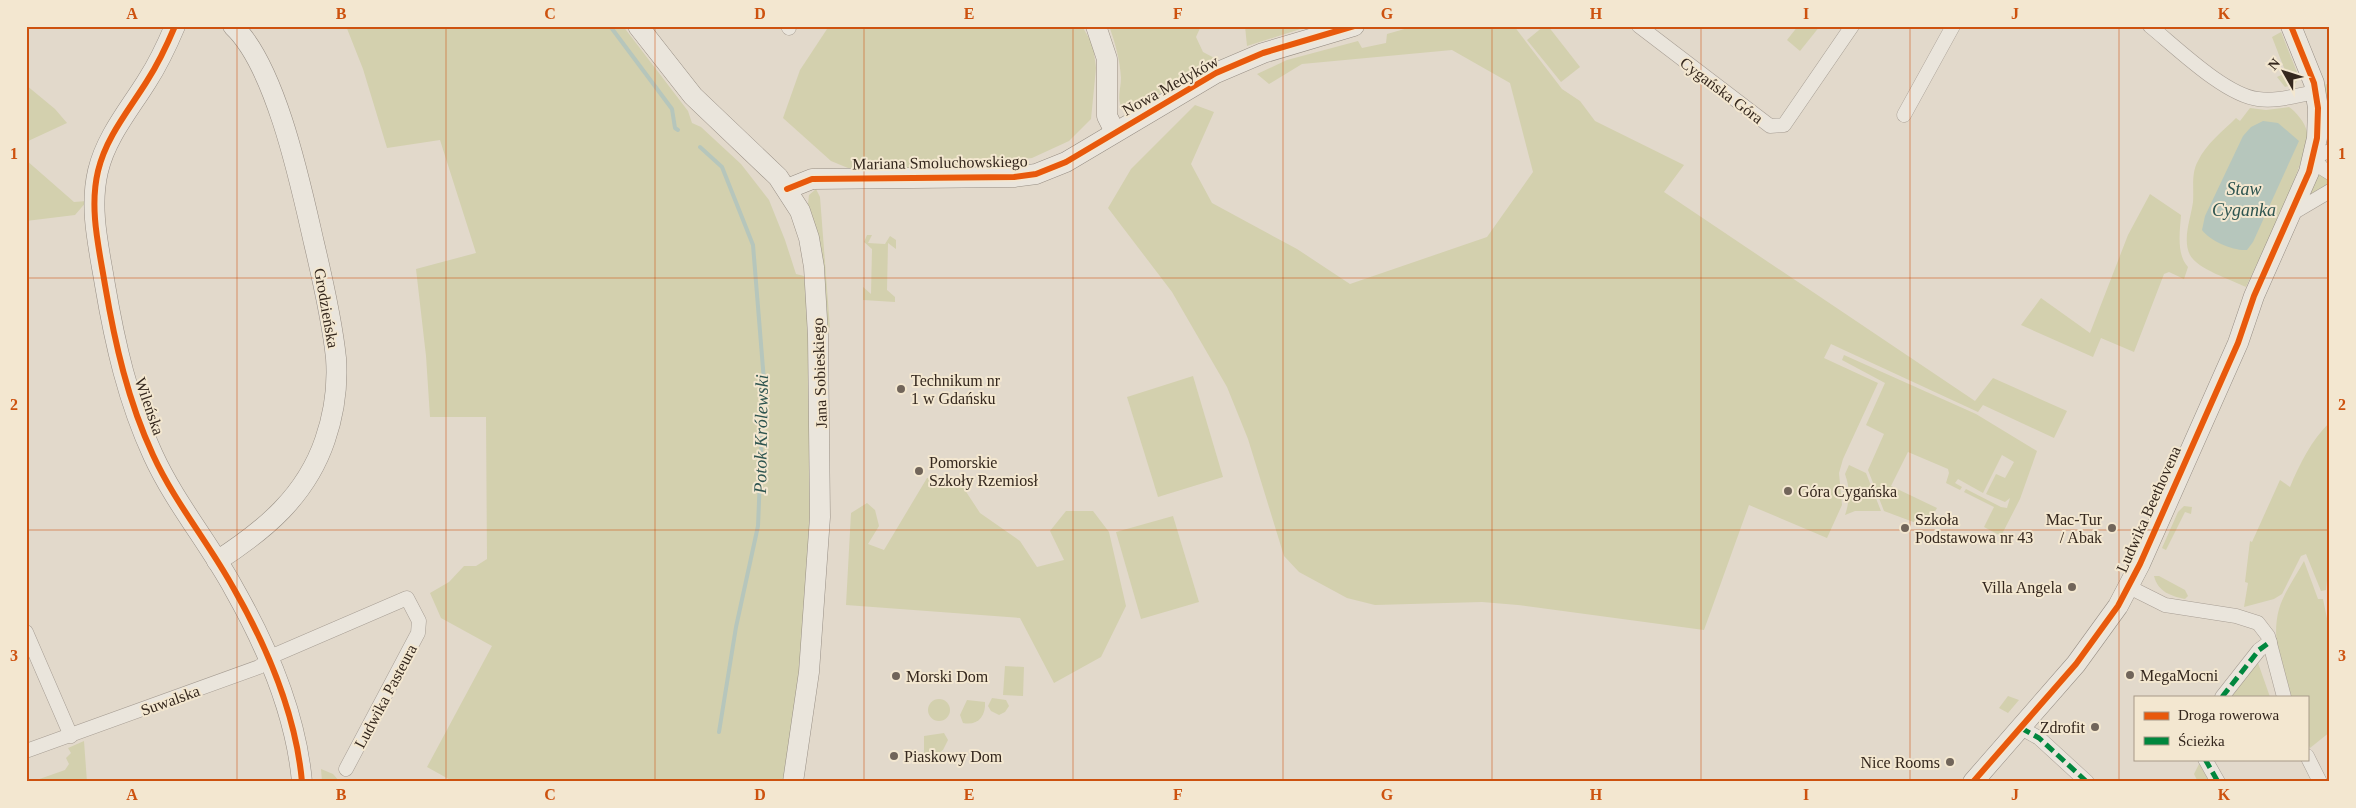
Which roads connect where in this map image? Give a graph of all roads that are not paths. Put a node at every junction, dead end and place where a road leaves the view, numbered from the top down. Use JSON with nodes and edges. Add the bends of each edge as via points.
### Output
{"nodes":[{"id":1,"x":175,"y":26,"type":"edge"},
{"id":2,"x":233,"y":26,"type":"edge"},
{"id":3,"x":638,"y":26,"type":"edge"},
{"id":4,"x":1096,"y":26,"type":"edge"},
{"id":5,"x":1354,"y":26,"type":"edge"},
{"id":6,"x":1639,"y":26,"type":"edge"},
{"id":7,"x":1852,"y":26,"type":"edge"},
{"id":8,"x":1952,"y":26,"type":"edge"},
{"id":9,"x":2150,"y":26,"type":"edge"},
{"id":10,"x":2290,"y":26,"type":"edge"},
{"id":11,"x":2316,"y":92,"type":"junction"},
{"id":12,"x":1904,"y":115,"type":"dead end"},
{"id":13,"x":2324,"y":128,"type":"edge"},
{"id":14,"x":1115,"y":132,"type":"junction"},
{"id":15,"x":2322,"y":154,"type":"edge"},
{"id":16,"x":2330,"y":173,"type":"edge"},
{"id":17,"x":787,"y":189,"type":"junction"},
{"id":18,"x":2330,"y":190,"type":"edge"},
{"id":19,"x":2291,"y":214,"type":"junction"},
{"id":20,"x":217,"y":561,"type":"junction"},
{"id":21,"x":2129,"y":586,"type":"junction"},
{"id":22,"x":26,"y":632,"type":"edge"},
{"id":23,"x":2270,"y":642,"type":"junction"},
{"id":24,"x":268,"y":660,"type":"junction"},
{"id":25,"x":2223,"y":696,"type":"edge"},
{"id":26,"x":2284,"y":696,"type":"edge"},
{"id":27,"x":2021,"y":728,"type":"junction"},
{"id":28,"x":71,"y":736,"type":"junction"},
{"id":29,"x":26,"y":751,"type":"edge"},
{"id":30,"x":2308,"y":758,"type":"edge"},
{"id":31,"x":2206,"y":760,"type":"edge"},
{"id":32,"x":346,"y":769,"type":"dead end"},
{"id":33,"x":302,"y":782,"type":"edge"},
{"id":34,"x":793,"y":782,"type":"edge"},
{"id":35,"x":1973,"y":782,"type":"edge"},
{"id":36,"x":2087,"y":782,"type":"edge"},
{"id":37,"x":2218,"y":782,"type":"edge"},
{"id":38,"x":2320,"y":782,"type":"edge"}],
"edges":[{"from":1,"to":20,"type":"street","name":"Wileńska","via":[[158,62],[104,151],[95,185],[94,208],[112,326],[136,414],[163,474]]},
{"from":2,"to":20,"type":"street","name":"Grodzieńska","via":[[262,70],[292,154],[326,295],[336,358],[336,384],[325,442],[304,484],[268,525]]},
{"from":3,"to":17,"type":"street","name":"Jana Sobieskiego","via":[[693,96]]},
{"from":4,"to":14,"type":"street","via":[[1107,59],[1107,116]]},
{"from":5,"to":14,"type":"street","name":"Nowa Medyków","via":[[1238,63]]},
{"from":6,"to":7,"type":"street","name":"Cygańska Góra","via":[[1770,126],[1777,127],[1784,124]]},
{"from":8,"to":12,"type":"street"},
{"from":9,"to":11,"type":"street","via":[[2215,78],[2245,96],[2270,100]]},
{"from":10,"to":11,"type":"street","name":"Ludwika Beethovena"},
{"from":11,"to":13,"type":"street","name":"Ludwika Beethovena"},
{"from":13,"to":15,"type":"street","name":"Ludwika Beethovena"},
{"from":14,"to":17,"type":"street","name":"Mariana Smoluchowskiego","via":[[1054,169],[1036,174],[820,179]]},
{"from":15,"to":16,"type":"street","via":[[2322,168]]},
{"from":15,"to":19,"type":"street","name":"Ludwika Beethovena"},
{"from":17,"to":34,"type":"street","name":"Jana Sobieskiego","via":[[805,224],[812,252],[821,437],[820,517],[810,662]]},
{"from":18,"to":19,"type":"street"},
{"from":19,"to":21,"type":"street","name":"Ludwika Beethovena","via":[[2254,296],[2238,343]]},
{"from":20,"to":24,"type":"street","name":"Wileńska","via":[[238,595]]},
{"from":21,"to":23,"type":"street","via":[[2165,605],[2252,620],[2266,630]]},
{"from":21,"to":27,"type":"street","name":"Ludwika Beethovena","via":[[2093,642]]},
{"from":22,"to":28,"type":"street"},
{"from":23,"to":25,"type":"street"},
{"from":23,"to":26,"type":"street"},
{"from":24,"to":28,"type":"street","name":"Suwalska","via":[[258,667]]},
{"from":24,"to":32,"type":"street","name":"Ludwika Pasteura","via":[[407,598],[419,621],[418,634]]},
{"from":24,"to":33,"type":"street","name":"Wileńska","via":[[294,733]]},
{"from":27,"to":35,"type":"street","name":"Ludwika Beethovena"},
{"from":27,"to":36,"type":"street","via":[[2039,738]]},
{"from":28,"to":29,"type":"street","name":"Suwalska"},
{"from":30,"to":38,"type":"street"},
{"from":31,"to":37,"type":"street"}]}
